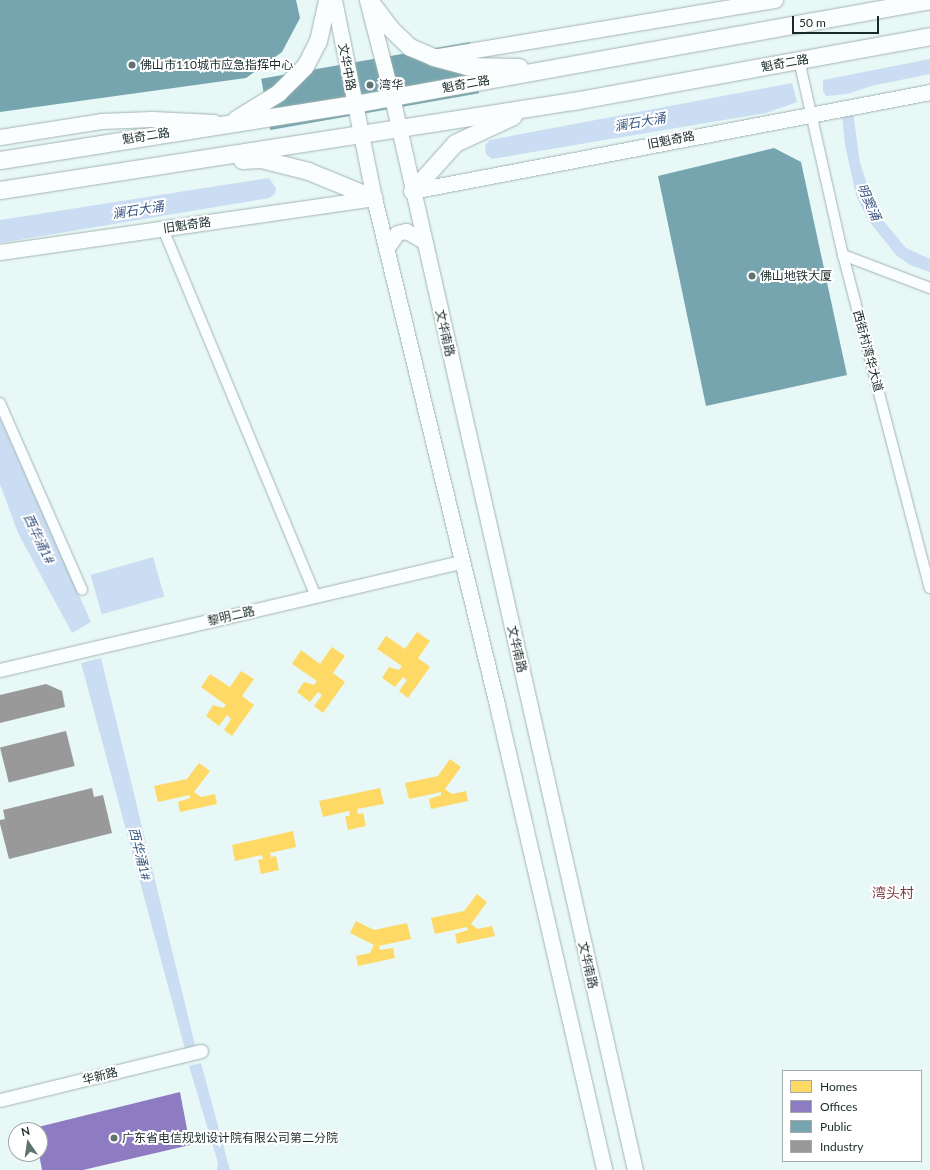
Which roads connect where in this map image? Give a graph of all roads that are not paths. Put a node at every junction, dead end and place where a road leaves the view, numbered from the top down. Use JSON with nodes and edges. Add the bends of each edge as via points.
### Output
{"nodes":[{"id":1,"x":327,"y":0,"type":"edge"},
{"id":2,"x":334,"y":0,"type":"edge"},
{"id":3,"x":368,"y":0,"type":"edge"},
{"id":4,"x":775,"y":0,"type":"edge"},
{"id":5,"x":930,"y":0,"type":"edge"},
{"id":6,"x":899,"y":3,"type":"edge"},
{"id":7,"x":930,"y":36,"type":"edge"},
{"id":8,"x":433,"y":57,"type":"junction"},
{"id":9,"x":799,"y":60,"type":"junction"},
{"id":10,"x":575,"y":64,"type":"junction"},
{"id":11,"x":930,"y":92,"type":"edge"},
{"id":12,"x":392,"y":97,"type":"junction"},
{"id":13,"x":354,"y":104,"type":"junction"},
{"id":14,"x":532,"y":107,"type":"junction"},
{"id":15,"x":809,"y":114,"type":"junction"},
{"id":16,"x":231,"y":122,"type":"joint"},
{"id":17,"x":398,"y":128,"type":"junction"},
{"id":18,"x":360,"y":134,"type":"junction"},
{"id":19,"x":0,"y":138,"type":"edge"},
{"id":20,"x":0,"y":160,"type":"edge"},
{"id":21,"x":168,"y":163,"type":"junction"},
{"id":22,"x":0,"y":190,"type":"edge"},
{"id":23,"x":412,"y":191,"type":"junction"},
{"id":24,"x":374,"y":198,"type":"junction"},
{"id":25,"x":163,"y":229,"type":"junction"},
{"id":26,"x":424,"y":241,"type":"junction"},
{"id":27,"x":386,"y":248,"type":"junction"},
{"id":28,"x":0,"y":252,"type":"edge"},
{"id":29,"x":843,"y":255,"type":"junction"},
{"id":30,"x":930,"y":288,"type":"edge"},
{"id":31,"x":0,"y":403,"type":"edge"},
{"id":32,"x":462,"y":562,"type":"junction"},
{"id":33,"x":930,"y":588,"type":"edge"},
{"id":34,"x":82,"y":590,"type":"dead end"},
{"id":35,"x":316,"y":596,"type":"junction"},
{"id":36,"x":0,"y":670,"type":"edge"},
{"id":37,"x":201,"y":1051,"type":"dead end"},
{"id":38,"x":0,"y":1100,"type":"edge"},
{"id":39,"x":604,"y":1170,"type":"edge"},
{"id":40,"x":635,"y":1170,"type":"edge"}],
"edges":[{"from":1,"to":16,"type":"highway","via":[[318,41],[305,66],[278,93]]},
{"from":2,"to":13,"type":"main road","name":"文华中路"},
{"from":3,"to":8,"type":"highway","via":[[389,27],[410,47]]},
{"from":3,"to":12,"type":"main road"},
{"from":4,"to":8,"type":"main road"},
{"from":5,"to":6,"type":"highway","name":"魁奇二路"},
{"from":6,"to":10,"type":"highway","name":"魁奇二路"},
{"from":7,"to":9,"type":"highway","name":"魁奇二路"},
{"from":8,"to":10,"type":"highway","via":[[467,66]]},
{"from":9,"to":14,"type":"highway","name":"魁奇二路"},
{"from":9,"to":15,"type":"street","name":"西街村湾华大道"},
{"from":10,"to":12,"type":"highway","name":"魁奇二路"},
{"from":11,"to":15,"type":"main road","name":"旧魁奇路"},
{"from":12,"to":13,"type":"highway","name":"魁奇二路"},
{"from":12,"to":17,"type":"main road"},
{"from":13,"to":18,"type":"main road","name":"文华中路"},
{"from":13,"to":20,"type":"highway","name":"魁奇二路"},
{"from":14,"to":17,"type":"highway","name":"魁奇二路"},
{"from":14,"to":23,"type":"highway","via":[[455,143]]},
{"from":15,"to":23,"type":"main road","name":"旧魁奇路"},
{"from":15,"to":29,"type":"street","name":"西街村湾华大道"},
{"from":16,"to":19,"type":"main road","via":[[152,119],[100,121]]},
{"from":17,"to":18,"type":"highway","name":"魁奇二路"},
{"from":17,"to":23,"type":"main road","name":"文华南路"},
{"from":18,"to":21,"type":"highway","name":"魁奇二路"},
{"from":18,"to":24,"type":"main road"},
{"from":21,"to":22,"type":"highway","name":"魁奇二路"},
{"from":21,"to":24,"type":"highway","via":[[261,159],[308,171]]},
{"from":23,"to":26,"type":"main road","name":"文华南路"},
{"from":24,"to":25,"type":"main road","name":"旧魁奇路"},
{"from":24,"to":27,"type":"main road"},
{"from":25,"to":28,"type":"main road","name":"旧魁奇路"},
{"from":25,"to":35,"type":"street"},
{"from":26,"to":27,"type":"main road","via":[[406,231],[398,233]]},
{"from":26,"to":40,"type":"main road","name":"文华南路"},
{"from":27,"to":32,"type":"main road"},
{"from":29,"to":30,"type":"street"},
{"from":29,"to":33,"type":"street","name":"西街村湾华大道"},
{"from":31,"to":34,"type":"street"},
{"from":32,"to":35,"type":"street","name":"黎明二路"},
{"from":32,"to":39,"type":"main road"},
{"from":35,"to":36,"type":"street","name":"黎明二路"},
{"from":37,"to":38,"type":"street","name":"华新路"}]}
